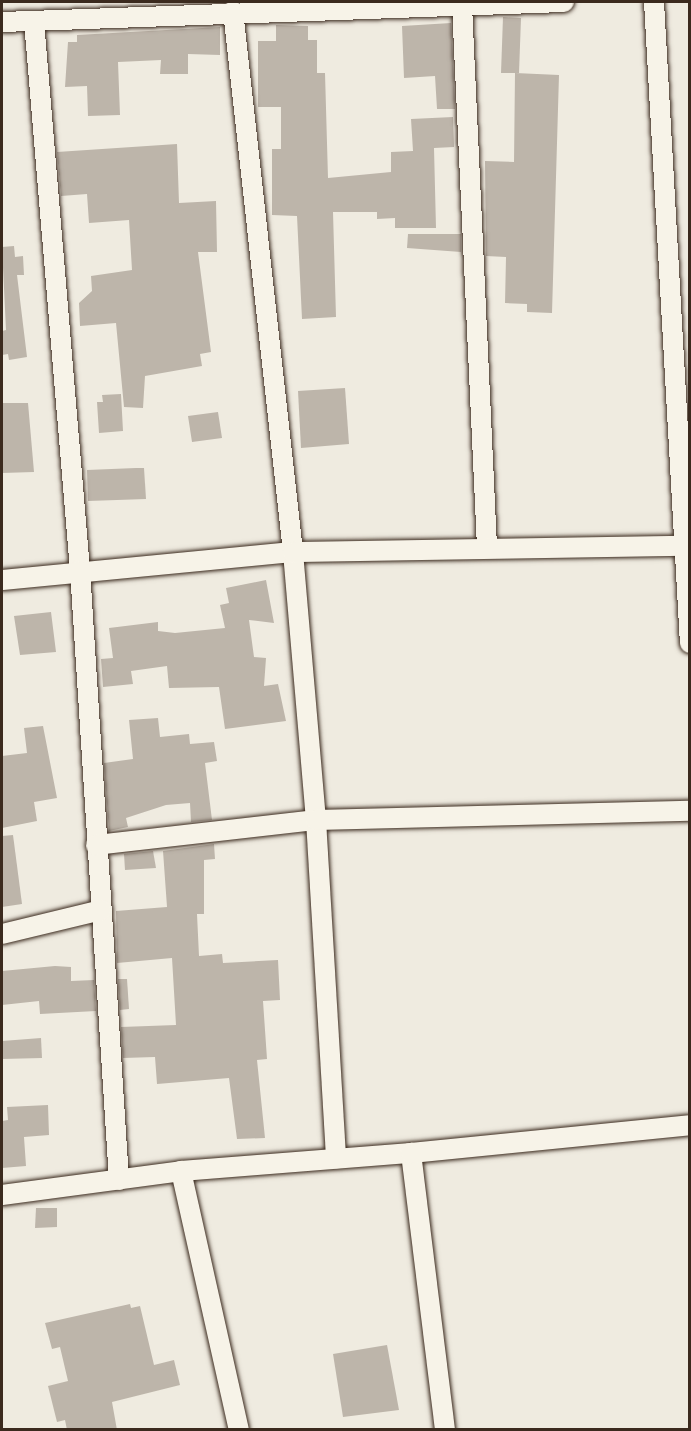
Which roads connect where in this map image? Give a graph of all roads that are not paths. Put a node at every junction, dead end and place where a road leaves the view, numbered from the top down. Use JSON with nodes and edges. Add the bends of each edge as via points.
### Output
{"nodes":[{"id":1,"x":564,"y":2,"type":"edge"},
{"id":2,"x":654,"y":2,"type":"edge"},
{"id":3,"x":462,"y":5,"type":"junction"},
{"id":4,"x":233,"y":11,"type":"junction"},
{"id":5,"x":34,"y":21,"type":"junction"},
{"id":6,"x":2,"y":22,"type":"edge"},
{"id":7,"x":686,"y":547,"type":"edge"},
{"id":8,"x":487,"y":548,"type":"junction"},
{"id":9,"x":293,"y":552,"type":"junction"},
{"id":10,"x":80,"y":570,"type":"junction"},
{"id":11,"x":2,"y":580,"type":"edge"},
{"id":12,"x":690,"y":643,"type":"edge"},
{"id":13,"x":690,"y":811,"type":"edge"},
{"id":14,"x":316,"y":820,"type":"junction"},
{"id":15,"x":96,"y":845,"type":"junction"},
{"id":16,"x":101,"y":910,"type":"junction"},
{"id":17,"x":2,"y":934,"type":"edge"},
{"id":18,"x":690,"y":1125,"type":"edge"},
{"id":19,"x":411,"y":1153,"type":"junction"},
{"id":20,"x":336,"y":1158,"type":"junction"},
{"id":21,"x":181,"y":1171,"type":"junction"},
{"id":22,"x":119,"y":1180,"type":"junction"},
{"id":23,"x":2,"y":1195,"type":"edge"},
{"id":24,"x":239,"y":1430,"type":"edge"},
{"id":25,"x":445,"y":1430,"type":"edge"}],
"edges":[{"from":1,"to":3,"type":"street"},
{"from":2,"to":7,"type":"street"},
{"from":3,"to":4,"type":"street"},
{"from":3,"to":8,"type":"street"},
{"from":4,"to":5,"type":"street"},
{"from":4,"to":9,"type":"street"},
{"from":5,"to":6,"type":"street"},
{"from":5,"to":10,"type":"street"},
{"from":7,"to":8,"type":"street"},
{"from":7,"to":12,"type":"street"},
{"from":8,"to":9,"type":"street"},
{"from":9,"to":10,"type":"street"},
{"from":9,"to":14,"type":"street"},
{"from":10,"to":11,"type":"street"},
{"from":10,"to":15,"type":"street"},
{"from":13,"to":14,"type":"street"},
{"from":14,"to":15,"type":"street"},
{"from":14,"to":20,"type":"street"},
{"from":15,"to":16,"type":"street"},
{"from":16,"to":17,"type":"street"},
{"from":16,"to":22,"type":"street"},
{"from":18,"to":19,"type":"street"},
{"from":19,"to":20,"type":"street"},
{"from":19,"to":25,"type":"street"},
{"from":20,"to":21,"type":"street"},
{"from":21,"to":22,"type":"street"},
{"from":21,"to":24,"type":"street"},
{"from":22,"to":23,"type":"street"}]}
